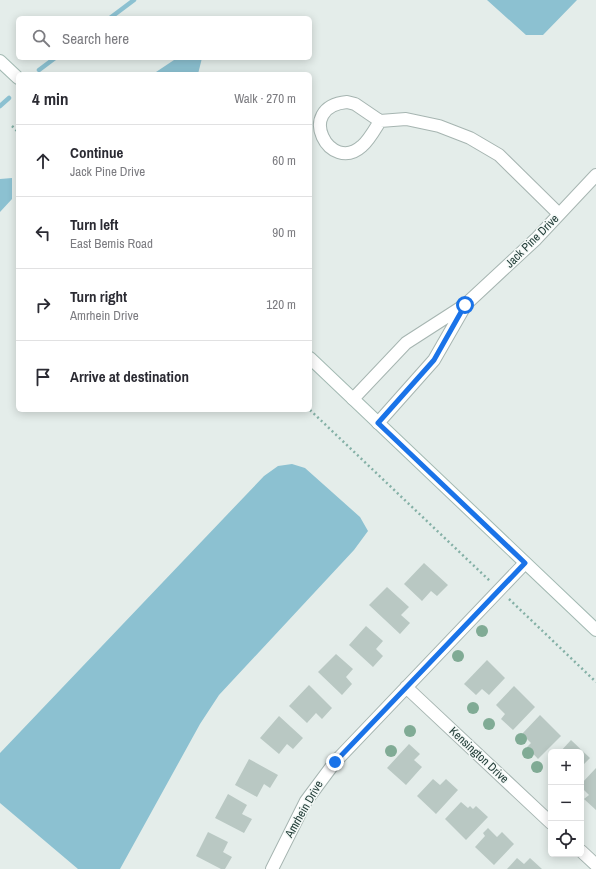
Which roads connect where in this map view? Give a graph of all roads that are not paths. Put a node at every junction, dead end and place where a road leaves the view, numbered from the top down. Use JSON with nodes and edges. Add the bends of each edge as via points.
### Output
{"nodes":[{"id":1,"x":0,"y":61,"type":"edge"},
{"id":2,"x":16,"y":76,"type":"edge"},
{"id":3,"x":380,"y":121,"type":"junction"},
{"id":4,"x":596,"y":174,"type":"edge"},
{"id":5,"x":559,"y":214,"type":"junction"},
{"id":6,"x":465,"y":305,"type":"junction"},
{"id":7,"x":312,"y":360,"type":"edge"},
{"id":8,"x":353,"y":399,"type":"junction"},
{"id":9,"x":378,"y":423,"type":"junction"},
{"id":10,"x":525,"y":563,"type":"junction"},
{"id":11,"x":596,"y":630,"type":"edge"},
{"id":12,"x":406,"y":686,"type":"junction"},
{"id":13,"x":549,"y":821,"type":"edge"},
{"id":14,"x":584,"y":854,"type":"edge"},
{"id":15,"x":596,"y":865,"type":"edge"},
{"id":16,"x":272,"y":869,"type":"edge"}],
"edges":[{"from":1,"to":2,"type":"street"},
{"from":3,"to":3,"type":"street","via":[[355,104],[338,103],[324,112],[320,128],[325,143],[332,149],[347,152],[362,146]]},
{"from":3,"to":5,"type":"street","via":[[406,119],[439,126],[470,138],[499,155]]},
{"from":4,"to":5,"type":"street","name":"Jack Pine Drive"},
{"from":5,"to":6,"type":"street","name":"Jack Pine Drive"},
{"from":6,"to":8,"type":"street","name":"Jack Pine Drive","via":[[406,343]]},
{"from":6,"to":9,"type":"street","name":"Jack Pine Drive","via":[[434,360]]},
{"from":7,"to":8,"type":"street"},
{"from":8,"to":9,"type":"street"},
{"from":9,"to":10,"type":"street"},
{"from":10,"to":11,"type":"street"},
{"from":10,"to":12,"type":"street","name":"Amrhein Drive"},
{"from":12,"to":13,"type":"street","name":"Kensington Drive"},
{"from":12,"to":16,"type":"street","name":"Amrhein Drive","via":[[323,777],[306,801]]},
{"from":14,"to":15,"type":"street"}]}
